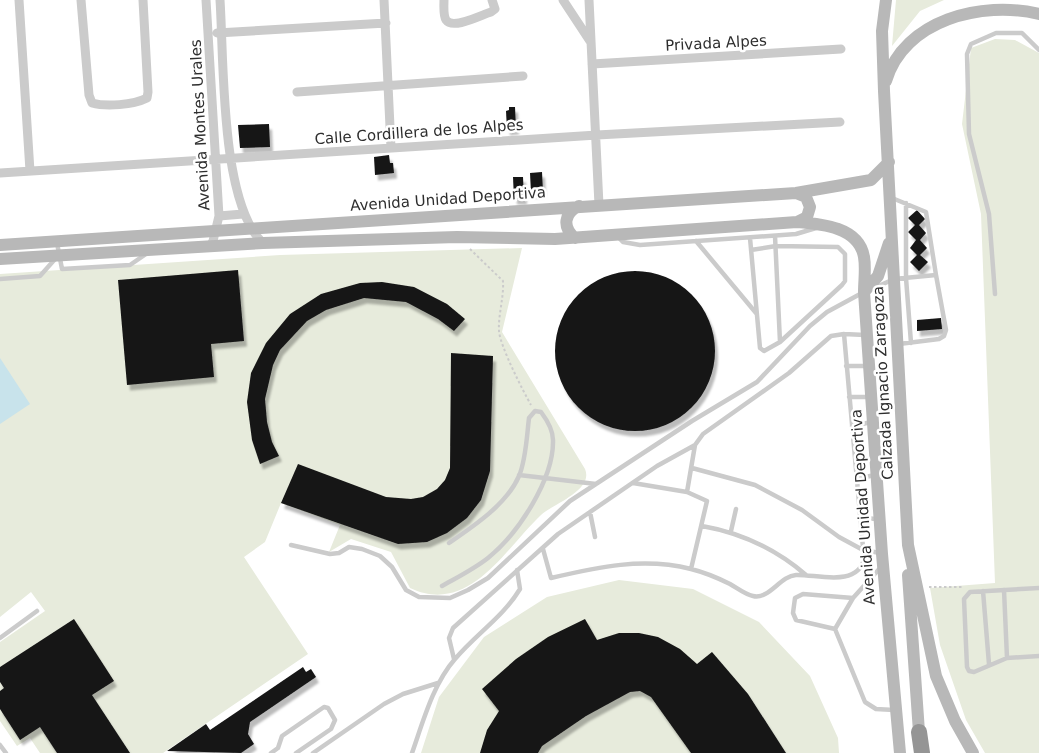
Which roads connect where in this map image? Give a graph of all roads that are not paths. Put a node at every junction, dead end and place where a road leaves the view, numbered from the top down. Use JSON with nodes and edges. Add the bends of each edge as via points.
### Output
{"nodes":[{"id":1,"x":19,"y":0,"type":"edge"},
{"id":2,"x":81,"y":0,"type":"edge"},
{"id":3,"x":143,"y":0,"type":"edge"},
{"id":4,"x":206,"y":0,"type":"edge"},
{"id":5,"x":220,"y":0,"type":"edge"},
{"id":6,"x":384,"y":0,"type":"edge"},
{"id":7,"x":444,"y":0,"type":"edge"},
{"id":8,"x":492,"y":0,"type":"edge"},
{"id":9,"x":563,"y":0,"type":"edge"},
{"id":10,"x":589,"y":0,"type":"edge"},
{"id":11,"x":886,"y":0,"type":"edge"},
{"id":12,"x":1039,"y":14,"type":"edge"},
{"id":13,"x":386,"y":23,"type":"junction"},
{"id":14,"x":222,"y":33,"type":"junction"},
{"id":15,"x":208,"y":34,"type":"junction"},
{"id":16,"x":590,"y":41,"type":"junction"},
{"id":17,"x":841,"y":49,"type":"dead end"},
{"id":18,"x":1039,"y":50,"type":"edge"},
{"id":19,"x":592,"y":64,"type":"junction"},
{"id":20,"x":523,"y":76,"type":"dead end"},
{"id":21,"x":389,"y":85,"type":"junction"},
{"id":22,"x":884,"y":91,"type":"junction"},
{"id":23,"x":297,"y":92,"type":"dead end"},
{"id":24,"x":840,"y":122,"type":"dead end"},
{"id":25,"x":597,"y":135,"type":"junction"},
{"id":26,"x":391,"y":148,"type":"junction"},
{"id":27,"x":229,"y":158,"type":"junction"},
{"id":28,"x":216,"y":159,"type":"junction"},
{"id":29,"x":889,"y":162,"type":"junction"},
{"id":30,"x":30,"y":172,"type":"junction"},
{"id":31,"x":0,"y":173,"type":"edge"},
{"id":32,"x":796,"y":193,"type":"junction"},
{"id":33,"x":891,"y":198,"type":"junction"},
{"id":34,"x":906,"y":204,"type":"junction"},
{"id":35,"x":600,"y":205,"type":"junction"},
{"id":36,"x":580,"y":206,"type":"junction"},
{"id":37,"x":244,"y":214,"type":"junction"},
{"id":38,"x":219,"y":216,"type":"junction"},
{"id":39,"x":797,"y":222,"type":"junction"},
{"id":40,"x":821,"y":224,"type":"junction"},
{"id":41,"x":251,"y":228,"type":"junction"},
{"id":42,"x":216,"y":230,"type":"junction"},
{"id":43,"x":617,"y":235,"type":"junction"},
{"id":44,"x":776,"y":236,"type":"junction"},
{"id":45,"x":575,"y":238,"type":"junction"},
{"id":46,"x":750,"y":238,"type":"junction"},
{"id":47,"x":696,"y":241,"type":"junction"},
{"id":48,"x":263,"y":243,"type":"junction"},
{"id":49,"x":0,"y":245,"type":"edge"},
{"id":50,"x":210,"y":246,"type":"junction"},
{"id":51,"x":776,"y":246,"type":"junction"},
{"id":52,"x":57,"y":248,"type":"junction"},
{"id":53,"x":751,"y":250,"type":"junction"},
{"id":54,"x":864,"y":258,"type":"junction"},
{"id":55,"x":0,"y":259,"type":"edge"},
{"id":56,"x":936,"y":275,"type":"junction"},
{"id":57,"x":0,"y":279,"type":"edge"},
{"id":58,"x":890,"y":279,"type":"junction"},
{"id":59,"x":864,"y":292,"type":"junction"},
{"id":60,"x":995,"y":294,"type":"dead end"},
{"id":61,"x":757,"y":315,"type":"junction"},
{"id":62,"x":844,"y":334,"type":"junction"},
{"id":63,"x":867,"y":335,"type":"junction"},
{"id":64,"x":780,"y":342,"type":"junction"},
{"id":65,"x":911,"y":343,"type":"junction"},
{"id":66,"x":897,"y":344,"type":"junction"},
{"id":67,"x":846,"y":366,"type":"junction"},
{"id":68,"x":869,"y":366,"type":"junction"},
{"id":69,"x":849,"y":397,"type":"junction"},
{"id":70,"x":871,"y":398,"type":"junction"},
{"id":71,"x":873,"y":422,"type":"junction"},
{"id":72,"x":852,"y":426,"type":"junction"},
{"id":73,"x":695,"y":445,"type":"junction"},
{"id":74,"x":692,"y":468,"type":"junction"},
{"id":75,"x":520,"y":475,"type":"junction"},
{"id":76,"x":876,"y":475,"type":"junction"},
{"id":77,"x":546,"y":478,"type":"junction"},
{"id":78,"x":856,"y":479,"type":"junction"},
{"id":79,"x":633,"y":483,"type":"junction"},
{"id":80,"x":596,"y":484,"type":"junction"},
{"id":81,"x":687,"y":492,"type":"junction"},
{"id":82,"x":736,"y":509,"type":"dead end"},
{"id":83,"x":590,"y":512,"type":"junction"},
{"id":84,"x":860,"y":518,"type":"junction"},
{"id":85,"x":879,"y":520,"type":"junction"},
{"id":86,"x":702,"y":526,"type":"junction"},
{"id":87,"x":731,"y":531,"type":"junction"},
{"id":88,"x":595,"y":537,"type":"dead end"},
{"id":89,"x":449,"y":542,"type":"dead end"},
{"id":90,"x":291,"y":545,"type":"dead end"},
{"id":91,"x":908,"y":545,"type":"junction"},
{"id":92,"x":543,"y":549,"type":"junction"},
{"id":93,"x":863,"y":550,"type":"junction"},
{"id":94,"x":882,"y":560,"type":"junction"},
{"id":95,"x":691,"y":569,"type":"junction"},
{"id":96,"x":517,"y":570,"type":"junction"},
{"id":97,"x":806,"y":575,"type":"junction"},
{"id":98,"x":442,"y":586,"type":"dead end"},
{"id":99,"x":1039,"y":588,"type":"edge"},
{"id":100,"x":1004,"y":590,"type":"junction"},
{"id":101,"x":983,"y":592,"type":"junction"},
{"id":102,"x":854,"y":598,"type":"junction"},
{"id":103,"x":38,"y":611,"type":"dead end"},
{"id":104,"x":836,"y":628,"type":"junction"},
{"id":105,"x":0,"y":638,"type":"edge"},
{"id":106,"x":1039,"y":656,"type":"edge"},
{"id":107,"x":1007,"y":658,"type":"junction"},
{"id":108,"x":454,"y":659,"type":"junction"},
{"id":109,"x":989,"y":664,"type":"junction"},
{"id":110,"x":438,"y":684,"type":"junction"},
{"id":111,"x":898,"y":709,"type":"junction"},
{"id":112,"x":919,"y":732,"type":"junction"},
{"id":113,"x":0,"y":745,"type":"edge"},
{"id":114,"x":6,"y":753,"type":"edge"},
{"id":115,"x":271,"y":753,"type":"edge"},
{"id":116,"x":296,"y":753,"type":"edge"},
{"id":117,"x":313,"y":753,"type":"edge"},
{"id":118,"x":412,"y":753,"type":"edge"},
{"id":119,"x":900,"y":753,"type":"edge"},
{"id":120,"x":922,"y":753,"type":"edge"},
{"id":121,"x":929,"y":753,"type":"edge"},
{"id":122,"x":973,"y":753,"type":"edge"}],
"edges":[{"from":1,"to":30,"type":"street"},
{"from":2,"to":3,"type":"street","via":[[92,103],[108,104],[147,98]]},
{"from":4,"to":15,"type":"street","name":"Avenida Montes Urales"},
{"from":5,"to":14,"type":"street","name":"Avenida Montes Urales"},
{"from":6,"to":13,"type":"street"},
{"from":7,"to":8,"type":"street","via":[[445,18],[456,24],[490,12],[495,8]]},
{"from":9,"to":16,"type":"street"},
{"from":10,"to":16,"type":"street"},
{"from":11,"to":22,"type":"street","via":[[882,30]]},
{"from":12,"to":22,"type":"street","via":[[1030,8],[994,0],[944,11],[922,26],[905,44],[891,66]]},
{"from":13,"to":14,"type":"street"},
{"from":13,"to":21,"type":"street"},
{"from":14,"to":15,"type":"street"},
{"from":14,"to":27,"type":"street","name":"Avenida Montes Urales"},
{"from":15,"to":28,"type":"street","name":"Avenida Montes Urales"},
{"from":16,"to":19,"type":"street"},
{"from":17,"to":19,"type":"street","name":"Privada Alpes"},
{"from":18,"to":60,"type":"lane","via":[[1022,33],[996,33],[971,44],[967,54],[970,134],[989,214]]},
{"from":19,"to":25,"type":"street"},
{"from":20,"to":21,"type":"street"},
{"from":21,"to":23,"type":"street"},
{"from":21,"to":26,"type":"street"},
{"from":22,"to":29,"type":"street"},
{"from":24,"to":25,"type":"street","name":"Calle Cordillera de los Alpes"},
{"from":25,"to":26,"type":"street","name":"Calle Cordillera de los Alpes"},
{"from":25,"to":35,"type":"street"},
{"from":26,"to":27,"type":"street","name":"Calle Cordillera de los Alpes"},
{"from":27,"to":28,"type":"street","name":"Calle Cordillera de los Alpes"},
{"from":27,"to":37,"type":"street","name":"Avenida Montes Urales"},
{"from":28,"to":30,"type":"street","name":"Calle Cordillera de los Alpes"},
{"from":28,"to":38,"type":"street","name":"Avenida Montes Urales"},
{"from":29,"to":32,"type":"street","name":"Avenida Unidad Deportiva","via":[[871,180]]},
{"from":29,"to":33,"type":"street"},
{"from":30,"to":31,"type":"street","name":"Calle Cordillera de los Alpes"},
{"from":32,"to":35,"type":"street","name":"Avenida Unidad Deportiva"},
{"from":32,"to":39,"type":"street","via":[[806,198],[810,207],[807,217]]},
{"from":33,"to":34,"type":"lane"},
{"from":33,"to":58,"type":"street"},
{"from":34,"to":56,"type":"lane","via":[[926,212]]},
{"from":34,"to":58,"type":"lane"},
{"from":35,"to":36,"type":"street","name":"Avenida Unidad Deportiva"},
{"from":36,"to":41,"type":"street","name":"Avenida Unidad Deportiva"},
{"from":36,"to":45,"type":"street","via":[[568,214],[566,220],[566,227]]},
{"from":37,"to":38,"type":"street"},
{"from":37,"to":41,"type":"street","name":"Avenida Montes Urales"},
{"from":38,"to":42,"type":"street","name":"Avenida Montes Urales"},
{"from":39,"to":40,"type":"street","name":"Avenida Unidad Deportiva"},
{"from":39,"to":43,"type":"street","name":"Avenida Unidad Deportiva"},
{"from":40,"to":44,"type":"lane","via":[[811,231]]},
{"from":40,"to":54,"type":"street","name":"Avenida Unidad Deportiva","via":[[856,239]]},
{"from":41,"to":42,"type":"street","name":"Avenida Unidad Deportiva"},
{"from":41,"to":48,"type":"street","name":"Avenida Montes Urales"},
{"from":42,"to":50,"type":"street","name":"Avenida Montes Urales"},
{"from":42,"to":52,"type":"street","name":"Avenida Unidad Deportiva"},
{"from":43,"to":45,"type":"street","name":"Avenida Unidad Deportiva"},
{"from":43,"to":47,"type":"lane","via":[[623,242],[640,245]]},
{"from":44,"to":46,"type":"lane"},
{"from":44,"to":51,"type":"lane"},
{"from":45,"to":48,"type":"street","name":"Avenida Unidad Deportiva","via":[[458,237]]},
{"from":46,"to":47,"type":"lane"},
{"from":46,"to":53,"type":"lane"},
{"from":47,"to":61,"type":"lane"},
{"from":48,"to":50,"type":"street","name":"Avenida Unidad Deportiva"},
{"from":49,"to":52,"type":"street","name":"Avenida Unidad Deportiva"},
{"from":50,"to":52,"type":"street","name":"Avenida Unidad Deportiva","via":[[151,250]]},
{"from":51,"to":53,"type":"lane"},
{"from":51,"to":64,"type":"lane"},
{"from":51,"to":64,"type":"lane","via":[[838,247],[845,254],[845,281]]},
{"from":52,"to":55,"type":"street","name":"Avenida Unidad Deportiva"},
{"from":52,"to":57,"type":"lane","via":[[40,276]]},
{"from":53,"to":61,"type":"lane"},
{"from":54,"to":58,"type":"street","name":"Avenida Unidad Deportiva"},
{"from":54,"to":59,"type":"street","name":"Avenida Unidad Deportiva"},
{"from":56,"to":58,"type":"lane"},
{"from":56,"to":65,"type":"lane","via":[[946,330],[944,336]]},
{"from":58,"to":59,"type":"street"},
{"from":58,"to":65,"type":"lane"},
{"from":58,"to":66,"type":"street","name":"Calzada Ignacio Zaragoza","via":[[895,298]]},
{"from":59,"to":63,"type":"street","name":"Avenida Unidad Deportiva"},
{"from":59,"to":80,"type":"lane","via":[[827,312],[810,326],[757,382]]},
{"from":61,"to":64,"type":"lane","via":[[762,351]]},
{"from":62,"to":63,"type":"lane"},
{"from":62,"to":67,"type":"lane"},
{"from":62,"to":73,"type":"lane","via":[[832,336],[790,373],[704,434]]},
{"from":63,"to":68,"type":"street","name":"Avenida Unidad Deportiva"},
{"from":65,"to":66,"type":"lane"},
{"from":66,"to":91,"type":"street","name":"Calzada Ignacio Zaragoza"},
{"from":67,"to":68,"type":"lane"},
{"from":67,"to":69,"type":"lane"},
{"from":68,"to":70,"type":"street","name":"Avenida Unidad Deportiva"},
{"from":69,"to":70,"type":"lane"},
{"from":69,"to":72,"type":"lane"},
{"from":70,"to":71,"type":"street","name":"Avenida Unidad Deportiva"},
{"from":71,"to":72,"type":"lane"},
{"from":71,"to":76,"type":"street","name":"Avenida Unidad Deportiva"},
{"from":72,"to":78,"type":"lane"},
{"from":73,"to":74,"type":"lane"},
{"from":73,"to":79,"type":"lane"},
{"from":74,"to":81,"type":"lane"},
{"from":74,"to":93,"type":"lane","via":[[755,485],[802,510]]},
{"from":75,"to":77,"type":"lane"},
{"from":75,"to":77,"type":"lane","via":[[529,418],[535,411],[541,412],[548,421],[554,439]]},
{"from":75,"to":89,"type":"lane","via":[[505,497]]},
{"from":76,"to":78,"type":"lane"},
{"from":76,"to":85,"type":"street","name":"Avenida Unidad Deportiva"},
{"from":77,"to":80,"type":"lane"},
{"from":77,"to":98,"type":"lane","via":[[500,546],[470,571]]},
{"from":78,"to":84,"type":"lane"},
{"from":79,"to":81,"type":"lane"},
{"from":79,"to":83,"type":"lane"},
{"from":80,"to":90,"type":"lane","via":[[556,512],[488,578],[450,598],[419,597],[406,590],[392,567],[380,556],[362,549],[349,547],[330,554]]},
{"from":81,"to":86,"type":"lane","via":[[707,501]]},
{"from":82,"to":87,"type":"lane"},
{"from":83,"to":88,"type":"lane"},
{"from":83,"to":92,"type":"lane","via":[[558,534]]},
{"from":84,"to":85,"type":"lane"},
{"from":84,"to":93,"type":"lane"},
{"from":85,"to":94,"type":"street","name":"Avenida Unidad Deportiva"},
{"from":86,"to":87,"type":"lane"},
{"from":86,"to":95,"type":"lane"},
{"from":87,"to":97,"type":"lane","via":[[766,546]]},
{"from":91,"to":112,"type":"street"},
{"from":91,"to":122,"type":"street","name":"Calzada Ignacio Zaragoza","via":[[936,676]]},
{"from":92,"to":95,"type":"lane","via":[[551,578],[608,565],[650,563]]},
{"from":92,"to":96,"type":"lane"},
{"from":93,"to":94,"type":"lane"},
{"from":93,"to":97,"type":"lane","via":[[862,564],[856,571],[840,578]]},
{"from":94,"to":102,"type":"lane"},
{"from":94,"to":111,"type":"street","name":"Avenida Unidad Deportiva"},
{"from":95,"to":97,"type":"lane","via":[[753,596],[763,596],[778,582],[794,575]]},
{"from":96,"to":108,"type":"lane","via":[[520,589],[514,600]]},
{"from":96,"to":108,"type":"lane","via":[[453,628],[449,638]]},
{"from":99,"to":100,"type":"lane"},
{"from":100,"to":101,"type":"lane"},
{"from":100,"to":107,"type":"lane"},
{"from":101,"to":109,"type":"lane"},
{"from":101,"to":109,"type":"lane","via":[[970,592],[964,599],[967,667],[974,672]]},
{"from":102,"to":104,"type":"lane"},
{"from":102,"to":104,"type":"lane","via":[[802,594],[796,598],[793,613],[796,620]]},
{"from":103,"to":105,"type":"lane"},
{"from":104,"to":111,"type":"lane","via":[[865,702],[876,710]]},
{"from":106,"to":107,"type":"lane"},
{"from":107,"to":109,"type":"lane"},
{"from":108,"to":110,"type":"lane"},
{"from":110,"to":117,"type":"lane","via":[[403,694],[384,704]]},
{"from":110,"to":118,"type":"lane"},
{"from":111,"to":112,"type":"street"},
{"from":111,"to":119,"type":"street","name":"Avenida Unidad Deportiva"},
{"from":112,"to":120,"type":"highway"},
{"from":112,"to":121,"type":"street"},
{"from":113,"to":114,"type":"lane"},
{"from":115,"to":116,"type":"lane","via":[[278,748],[282,736],[324,706],[328,708],[335,720],[331,729]]}]}
